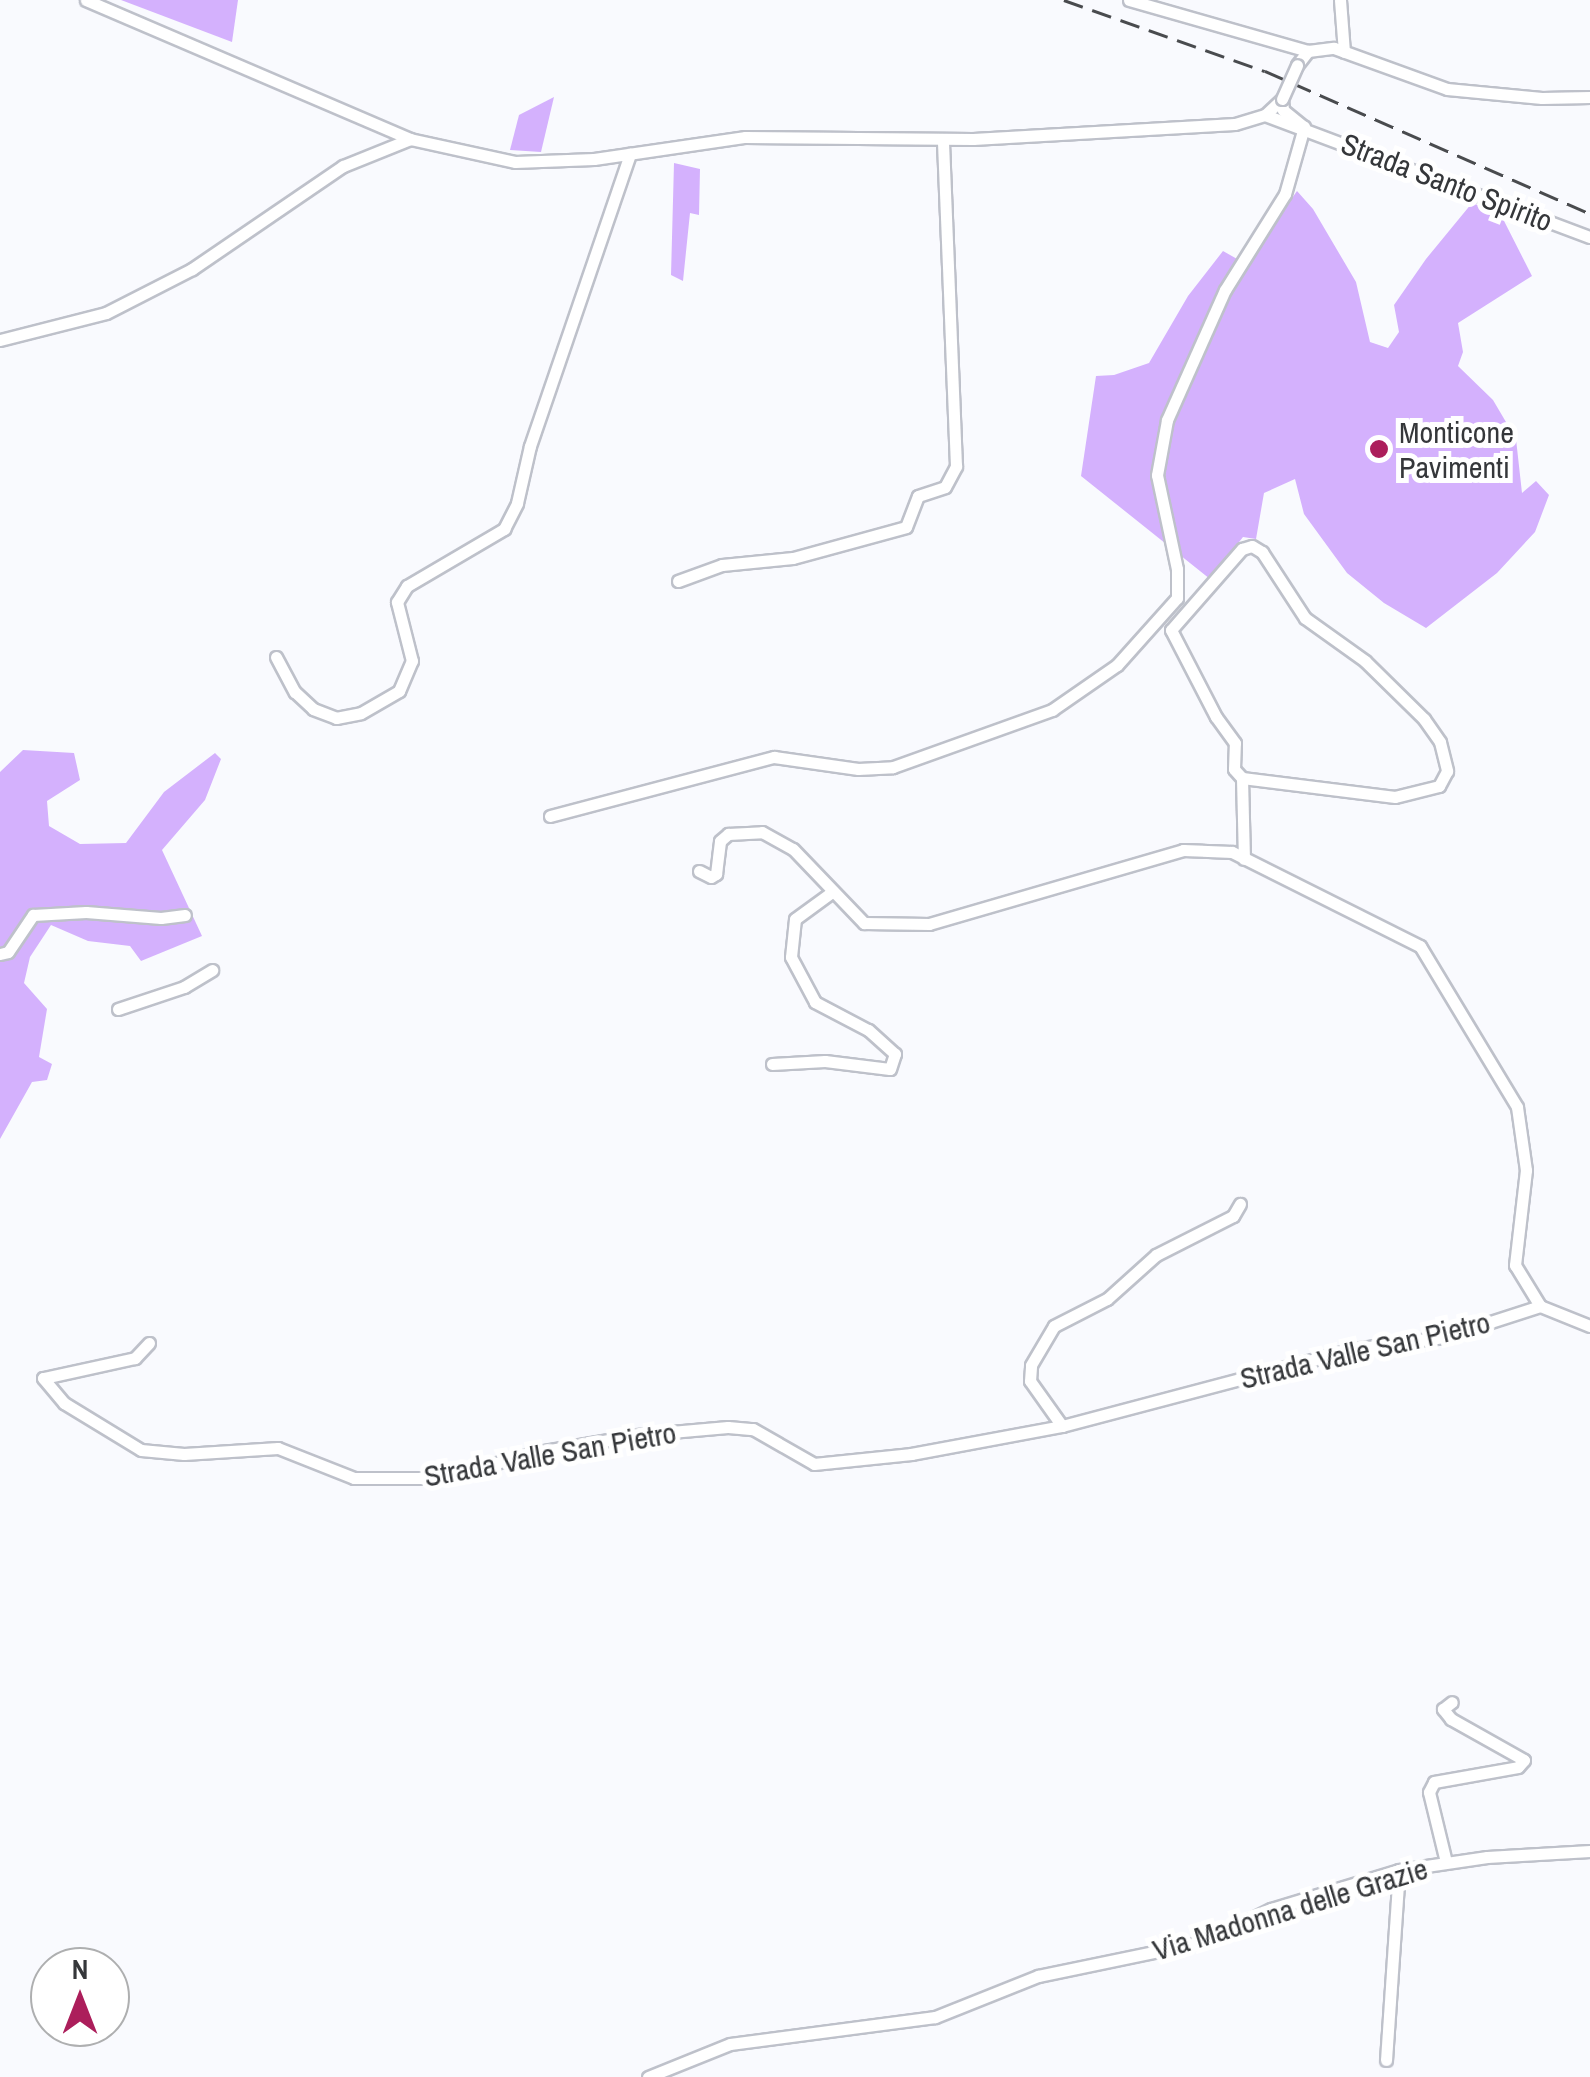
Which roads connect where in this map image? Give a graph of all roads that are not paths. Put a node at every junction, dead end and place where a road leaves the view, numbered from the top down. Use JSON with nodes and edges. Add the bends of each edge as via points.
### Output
{"nodes":[{"id":1,"x":86,"y":0,"type":"edge"},
{"id":2,"x":1129,"y":0,"type":"edge"},
{"id":3,"x":1340,"y":0,"type":"edge"},
{"id":4,"x":1308,"y":51,"type":"junction"},
{"id":5,"x":1344,"y":52,"type":"junction"},
{"id":6,"x":1590,"y":97,"type":"edge"},
{"id":7,"x":1282,"y":99,"type":"junction"},
{"id":8,"x":1262,"y":116,"type":"junction"},
{"id":9,"x":1304,"y":127,"type":"junction"},
{"id":10,"x":410,"y":139,"type":"junction"},
{"id":11,"x":943,"y":139,"type":"junction"},
{"id":12,"x":630,"y":154,"type":"junction"},
{"id":13,"x":1590,"y":237,"type":"edge"},
{"id":14,"x":0,"y":340,"type":"edge"},
{"id":15,"x":678,"y":581,"type":"dead end"},
{"id":16,"x":1152,"y":630,"type":"junction"},
{"id":17,"x":1172,"y":634,"type":"junction"},
{"id":18,"x":276,"y":657,"type":"dead end"},
{"id":19,"x":1242,"y":778,"type":"junction"},
{"id":20,"x":550,"y":816,"type":"dead end"},
{"id":21,"x":1244,"y":859,"type":"junction"},
{"id":22,"x":699,"y":871,"type":"dead end"},
{"id":23,"x":832,"y":892,"type":"junction"},
{"id":24,"x":184,"y":914,"type":"dead end"},
{"id":25,"x":0,"y":954,"type":"edge"},
{"id":26,"x":212,"y":970,"type":"dead end"},
{"id":27,"x":118,"y":1008,"type":"dead end"},
{"id":28,"x":772,"y":1064,"type":"dead end"},
{"id":29,"x":1240,"y":1204,"type":"dead end"},
{"id":30,"x":1540,"y":1306,"type":"junction"},
{"id":31,"x":1590,"y":1326,"type":"edge"},
{"id":32,"x":149,"y":1343,"type":"dead end"},
{"id":33,"x":1062,"y":1426,"type":"junction"},
{"id":34,"x":1452,"y":1702,"type":"dead end"},
{"id":35,"x":1590,"y":1851,"type":"edge"},
{"id":36,"x":1446,"y":1862,"type":"junction"},
{"id":37,"x":1398,"y":1870,"type":"junction"},
{"id":38,"x":1386,"y":2060,"type":"dead end"},
{"id":39,"x":648,"y":2077,"type":"edge"}],
"edges":[{"from":1,"to":10,"type":"street"},
{"from":2,"to":4,"type":"street"},
{"from":3,"to":5,"type":"street"},
{"from":4,"to":5,"type":"street"},
{"from":4,"to":7,"type":"street","bridge":true},
{"from":5,"to":6,"type":"street","via":[[1446,89]]},
{"from":7,"to":8,"type":"street"},
{"from":7,"to":9,"type":"street","name":"Strada Santo Spirito","via":[[1283,110]]},
{"from":8,"to":9,"type":"street","name":"Strada Santo Spirito"},
{"from":8,"to":11,"type":"street","via":[[1235,124]]},
{"from":9,"to":13,"type":"street","name":"Strada Santo Spirito"},
{"from":9,"to":16,"type":"street","via":[[1285,194],[1220,300],[1167,420],[1157,474],[1177,598]]},
{"from":10,"to":12,"type":"street","via":[[515,162]]},
{"from":10,"to":14,"type":"street","via":[[343,166],[192,270],[106,313]]},
{"from":11,"to":12,"type":"street","via":[[744,137]]},
{"from":11,"to":15,"type":"street","via":[[956,466],[945,488],[918,496],[906,527]]},
{"from":12,"to":18,"type":"street","via":[[504,529],[407,586],[397,602],[412,661],[399,691],[361,713],[336,718],[296,692]]},
{"from":16,"to":17,"type":"street"},
{"from":16,"to":20,"type":"street","via":[[1052,710],[934,755],[880,769],[760,760]]},
{"from":17,"to":19,"type":"street","via":[[1235,743],[1234,769]]},
{"from":17,"to":19,"type":"street","via":[[1176,619],[1242,549],[1256,546],[1305,618],[1365,661],[1424,719],[1447,764],[1439,786],[1395,797]]},
{"from":19,"to":21,"type":"street"},
{"from":21,"to":23,"type":"street","via":[[1232,852],[1183,850],[929,924],[864,923]]},
{"from":21,"to":30,"type":"street","via":[[1420,946],[1517,1107],[1526,1170],[1515,1265]]},
{"from":22,"to":23,"type":"street","via":[[716,874],[720,841],[728,834],[762,832],[793,848]]},
{"from":23,"to":28,"type":"street","via":[[795,919],[792,956],[815,1002],[868,1030],[896,1054],[890,1070],[826,1061]]},
{"from":24,"to":25,"type":"street","via":[[33,915]]},
{"from":26,"to":27,"type":"street","via":[[184,987]]},
{"from":29,"to":33,"type":"street","via":[[1234,1216],[1156,1256],[1106,1300],[1054,1326],[1031,1364],[1030,1381]]},
{"from":30,"to":31,"type":"street"},
{"from":30,"to":33,"type":"street","name":"Strada Valle San Pietro","via":[[1444,1337],[1353,1348]]},
{"from":32,"to":33,"type":"street","name":"Strada Valle San Pietro","via":[[135,1358],[44,1378],[64,1403],[140,1450],[278,1448],[354,1478],[440,1478],[637,1435],[728,1427],[753,1429],[814,1464]]},
{"from":34,"to":36,"type":"street","via":[[1443,1709],[1451,1719],[1524,1760],[1518,1767],[1434,1782],[1429,1792]]},
{"from":35,"to":36,"type":"street","name":"Via Madonna delle Grazie"},
{"from":36,"to":37,"type":"street","name":"Via Madonna delle Grazie"},
{"from":37,"to":38,"type":"street"},
{"from":37,"to":39,"type":"street","name":"Via Madonna delle Grazie","via":[[1271,1909],[1207,1941],[1038,1976],[936,2017],[730,2044]]}]}
